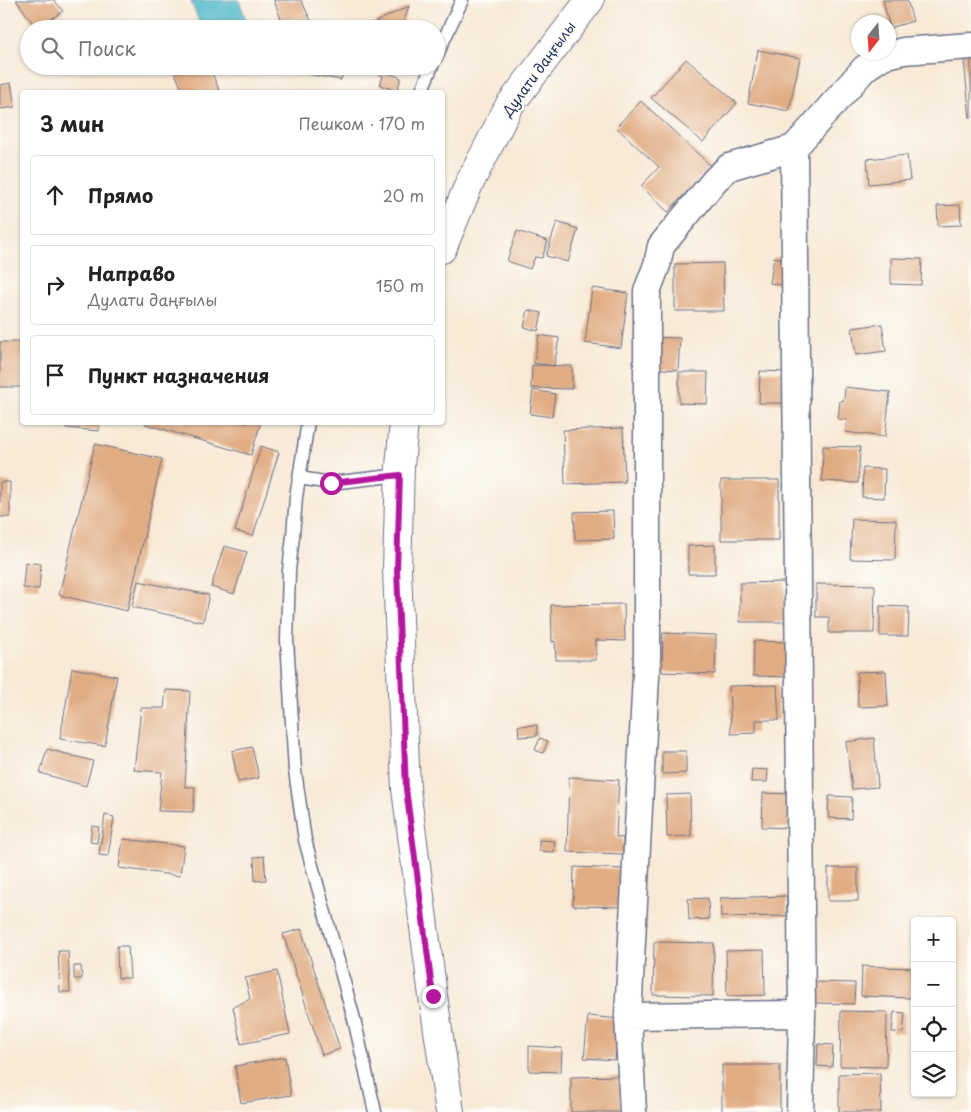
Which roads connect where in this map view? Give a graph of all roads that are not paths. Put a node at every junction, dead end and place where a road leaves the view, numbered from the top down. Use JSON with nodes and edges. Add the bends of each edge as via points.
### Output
{"nodes":[{"id":1,"x":462,"y":0,"type":"edge"},
{"id":2,"x":590,"y":0,"type":"edge"},
{"id":3,"x":445,"y":37,"type":"edge"},
{"id":4,"x":971,"y":46,"type":"edge"},
{"id":5,"x":428,"y":75,"type":"edge"},
{"id":6,"x":421,"y":90,"type":"edge"},
{"id":7,"x":794,"y":148,"type":"junction"},
{"id":8,"x":445,"y":242,"type":"edge"},
{"id":9,"x":308,"y":425,"type":"edge"},
{"id":10,"x":404,"y":425,"type":"edge"},
{"id":11,"x":400,"y":475,"type":"junction"},
{"id":12,"x":299,"y":478,"type":"junction"},
{"id":13,"x":802,"y":1014,"type":"junction"},
{"id":14,"x":628,"y":1016,"type":"junction"},
{"id":15,"x":375,"y":1112,"type":"edge"},
{"id":16,"x":450,"y":1112,"type":"edge"},
{"id":17,"x":633,"y":1112,"type":"edge"},
{"id":18,"x":800,"y":1112,"type":"edge"}],
"edges":[{"from":1,"to":3,"type":"lane"},
{"from":2,"to":8,"type":"main road","name":"Дулати даңғылы","via":[[509,106],[469,184]]},
{"from":4,"to":7,"type":"street","via":[[903,51],[883,56],[865,68]]},
{"from":5,"to":6,"type":"lane"},
{"from":7,"to":13,"type":"street"},
{"from":7,"to":14,"type":"street","via":[[729,167],[715,180],[661,246],[647,291],[647,657]]},
{"from":9,"to":12,"type":"lane"},
{"from":10,"to":11,"type":"main road"},
{"from":11,"to":12,"type":"lane","via":[[331,483]]},
{"from":11,"to":16,"type":"main road","via":[[397,570],[406,789]]},
{"from":12,"to":15,"type":"lane","via":[[289,570],[287,640],[295,771],[305,840],[354,1019]]},
{"from":13,"to":14,"type":"street"},
{"from":13,"to":18,"type":"street"},
{"from":14,"to":17,"type":"street"}]}
